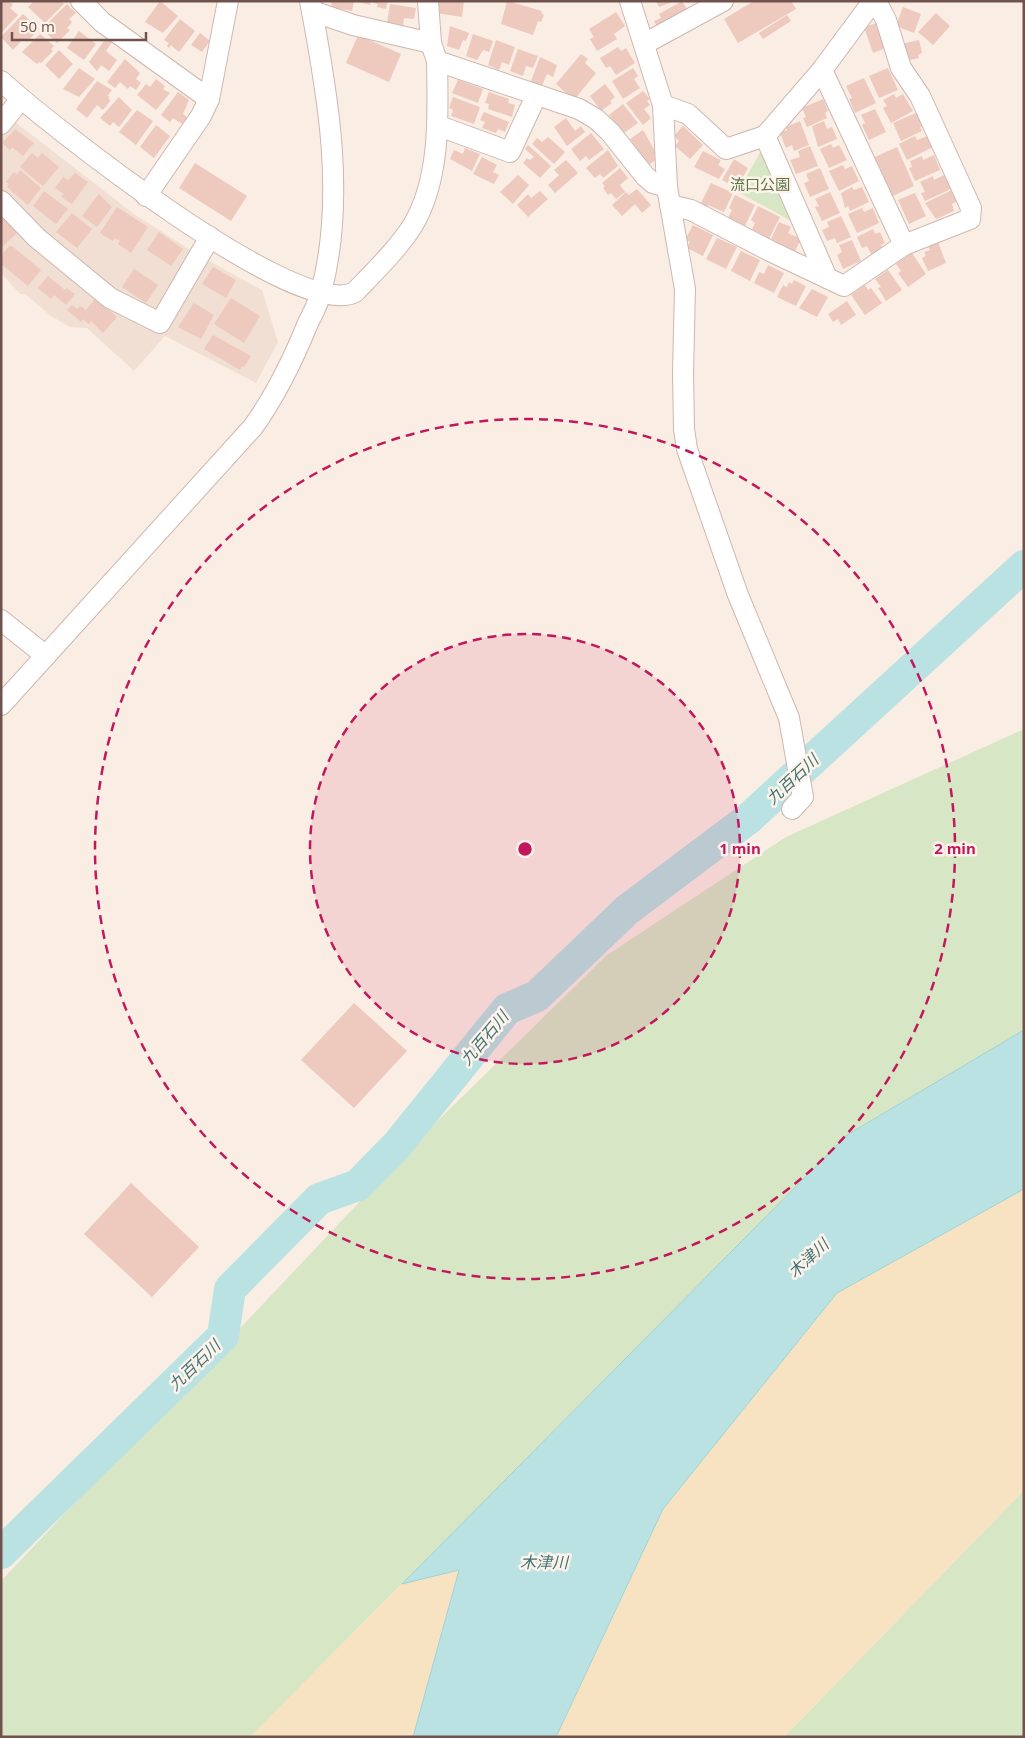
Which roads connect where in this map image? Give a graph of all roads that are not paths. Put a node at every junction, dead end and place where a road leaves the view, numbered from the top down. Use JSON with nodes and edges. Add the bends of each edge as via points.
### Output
{"nodes":[{"id":1,"x":81,"y":1,"type":"edge"},
{"id":2,"x":228,"y":1,"type":"edge"},
{"id":3,"x":428,"y":1,"type":"edge"},
{"id":4,"x":630,"y":1,"type":"edge"},
{"id":5,"x":723,"y":1,"type":"edge"},
{"id":6,"x":875,"y":1,"type":"edge"},
{"id":7,"x":311,"y":6,"type":"edge"},
{"id":8,"x":644,"y":44,"type":"junction"},
{"id":9,"x":434,"y":52,"type":"junction"},
{"id":10,"x":822,"y":70,"type":"junction"},
{"id":11,"x":1,"y":81,"type":"edge"},
{"id":12,"x":536,"y":96,"type":"junction"},
{"id":13,"x":21,"y":99,"type":"junction"},
{"id":14,"x":209,"y":99,"type":"junction"},
{"id":15,"x":663,"y":105,"type":"junction"},
{"id":16,"x":1,"y":124,"type":"edge"},
{"id":17,"x":439,"y":126,"type":"junction"},
{"id":18,"x":765,"y":136,"type":"junction"},
{"id":19,"x":146,"y":196,"type":"junction"},
{"id":20,"x":668,"y":196,"type":"junction"},
{"id":21,"x":1,"y":201,"type":"edge"},
{"id":22,"x":210,"y":237,"type":"junction"},
{"id":23,"x":904,"y":245,"type":"junction"},
{"id":24,"x":827,"y":278,"type":"junction"},
{"id":25,"x":321,"y":293,"type":"junction"},
{"id":26,"x":1,"y":620,"type":"edge"},
{"id":27,"x":46,"y":656,"type":"junction"},
{"id":28,"x":1,"y":705,"type":"edge"},
{"id":29,"x":797,"y":803,"type":"dead end"}],
"edges":[{"from":1,"to":14,"type":"street","via":[[102,22]]},
{"from":2,"to":14,"type":"street"},
{"from":3,"to":9,"type":"street"},
{"from":4,"to":8,"type":"street"},
{"from":5,"to":8,"type":"street"},
{"from":6,"to":10,"type":"street"},
{"from":6,"to":23,"type":"street","via":[[886,20],[901,68],[920,96],[971,208],[970,219]]},
{"from":7,"to":9,"type":"street","via":[[353,25]]},
{"from":7,"to":25,"type":"street","via":[[327,106],[332,166],[333,217]]},
{"from":8,"to":15,"type":"street"},
{"from":9,"to":12,"type":"street"},
{"from":9,"to":17,"type":"street"},
{"from":10,"to":18,"type":"street"},
{"from":10,"to":23,"type":"street"},
{"from":11,"to":13,"type":"street"},
{"from":12,"to":17,"type":"street","via":[[510,152]]},
{"from":12,"to":20,"type":"street","via":[[579,109],[596,119],[649,180]]},
{"from":13,"to":16,"type":"street"},
{"from":13,"to":19,"type":"street"},
{"from":14,"to":19,"type":"street","via":[[201,116]]},
{"from":15,"to":18,"type":"street","via":[[688,114],[726,149]]},
{"from":15,"to":20,"type":"street"},
{"from":17,"to":25,"type":"street","via":[[427,189],[412,226],[355,292],[345,296]]},
{"from":18,"to":24,"type":"street"},
{"from":19,"to":22,"type":"street"},
{"from":20,"to":24,"type":"street"},
{"from":20,"to":29,"type":"street","via":[[685,289],[683,373],[687,449],[738,595],[789,718],[796,753]]},
{"from":21,"to":22,"type":"street","via":[[37,238],[110,298],[160,322]]},
{"from":22,"to":25,"type":"street","via":[[277,274]]},
{"from":23,"to":24,"type":"street","via":[[844,286]]},
{"from":25,"to":27,"type":"street","via":[[284,377],[253,427]]},
{"from":26,"to":27,"type":"street"},
{"from":27,"to":28,"type":"street"}]}
